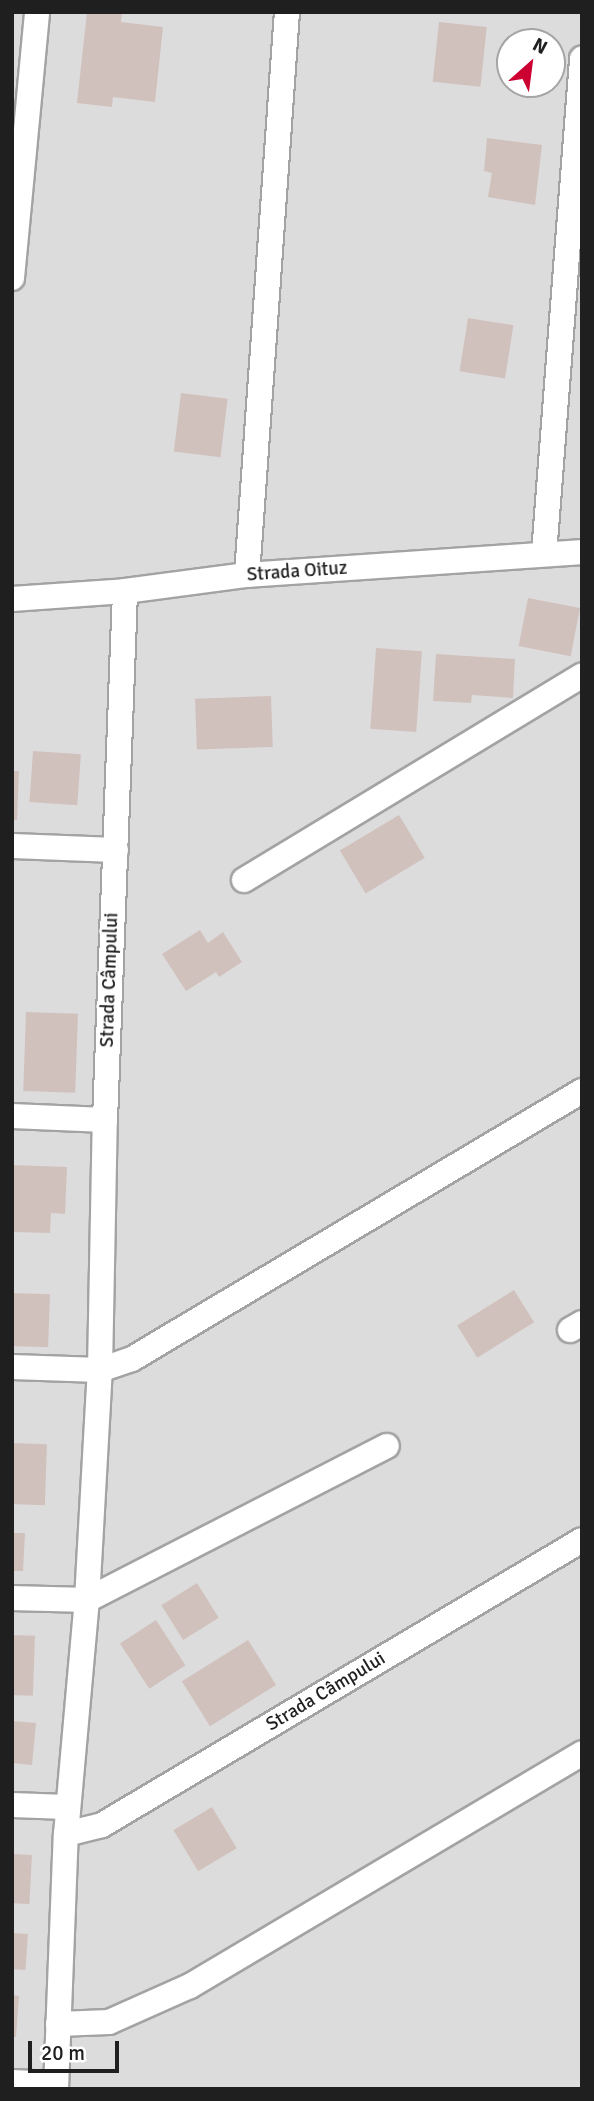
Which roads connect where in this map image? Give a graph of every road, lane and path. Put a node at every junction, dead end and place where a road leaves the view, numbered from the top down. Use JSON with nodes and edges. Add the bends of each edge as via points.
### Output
{"nodes":[{"id":1,"x":37,"y":12,"type":"edge"},
{"id":2,"x":288,"y":12,"type":"edge"},
{"id":3,"x":582,"y":58,"type":"edge"},
{"id":4,"x":12,"y":278,"type":"edge"},
{"id":5,"x":582,"y":552,"type":"edge"},
{"id":6,"x":544,"y":554,"type":"junction"},
{"id":7,"x":247,"y":575,"type":"junction"},
{"id":8,"x":125,"y":591,"type":"junction"},
{"id":9,"x":12,"y":599,"type":"edge"},
{"id":10,"x":582,"y":675,"type":"edge"},
{"id":11,"x":12,"y":846,"type":"edge"},
{"id":12,"x":116,"y":850,"type":"junction"},
{"id":13,"x":244,"y":880,"type":"dead end"},
{"id":14,"x":582,"y":1091,"type":"edge"},
{"id":15,"x":12,"y":1116,"type":"edge"},
{"id":16,"x":105,"y":1120,"type":"junction"},
{"id":17,"x":12,"y":1367,"type":"edge"},
{"id":18,"x":100,"y":1370,"type":"junction"},
{"id":19,"x":387,"y":1446,"type":"dead end"},
{"id":20,"x":582,"y":1540,"type":"edge"},
{"id":21,"x":12,"y":1598,"type":"edge"},
{"id":22,"x":87,"y":1600,"type":"junction"},
{"id":23,"x":582,"y":1753,"type":"edge"},
{"id":24,"x":12,"y":1805,"type":"edge"},
{"id":25,"x":68,"y":1807,"type":"junction"},
{"id":26,"x":66,"y":1834,"type":"junction"},
{"id":27,"x":58,"y":2024,"type":"junction"},
{"id":28,"x":12,"y":2082,"type":"edge"},
{"id":29,"x":56,"y":2086,"type":"edge"}],
"edges":[{"from":1,"to":4,"type":"street"},
{"from":2,"to":7,"type":"street"},
{"from":3,"to":6,"type":"street"},
{"from":5,"to":6,"type":"street","name":"Strada Oituz"},
{"from":6,"to":7,"type":"street","name":"Strada Oituz"},
{"from":7,"to":8,"type":"street","name":"Strada Oituz"},
{"from":8,"to":9,"type":"street","name":"Strada Oituz"},
{"from":8,"to":12,"type":"street","name":"Strada Câmpului"},
{"from":10,"to":13,"type":"street"},
{"from":11,"to":12,"type":"street"},
{"from":12,"to":16,"type":"street","name":"Strada Câmpului"},
{"from":14,"to":18,"type":"street","via":[[132,1359]]},
{"from":15,"to":16,"type":"street"},
{"from":16,"to":18,"type":"street","name":"Strada Câmpului"},
{"from":17,"to":18,"type":"street"},
{"from":18,"to":22,"type":"street","name":"Strada Câmpului"},
{"from":19,"to":22,"type":"street"},
{"from":20,"to":26,"type":"street","name":"Strada Câmpului","via":[[102,1825]]},
{"from":21,"to":22,"type":"street"},
{"from":22,"to":25,"type":"street","name":"Strada Câmpului"},
{"from":23,"to":27,"type":"street","via":[[190,1986],[109,2022]]},
{"from":24,"to":25,"type":"street"},
{"from":25,"to":26,"type":"street","name":"Strada Câmpului"},
{"from":26,"to":27,"type":"street","name":"Strada Câmpului"},
{"from":27,"to":29,"type":"street","name":"Strada Câmpului"},
{"from":28,"to":29,"type":"street"}]}
